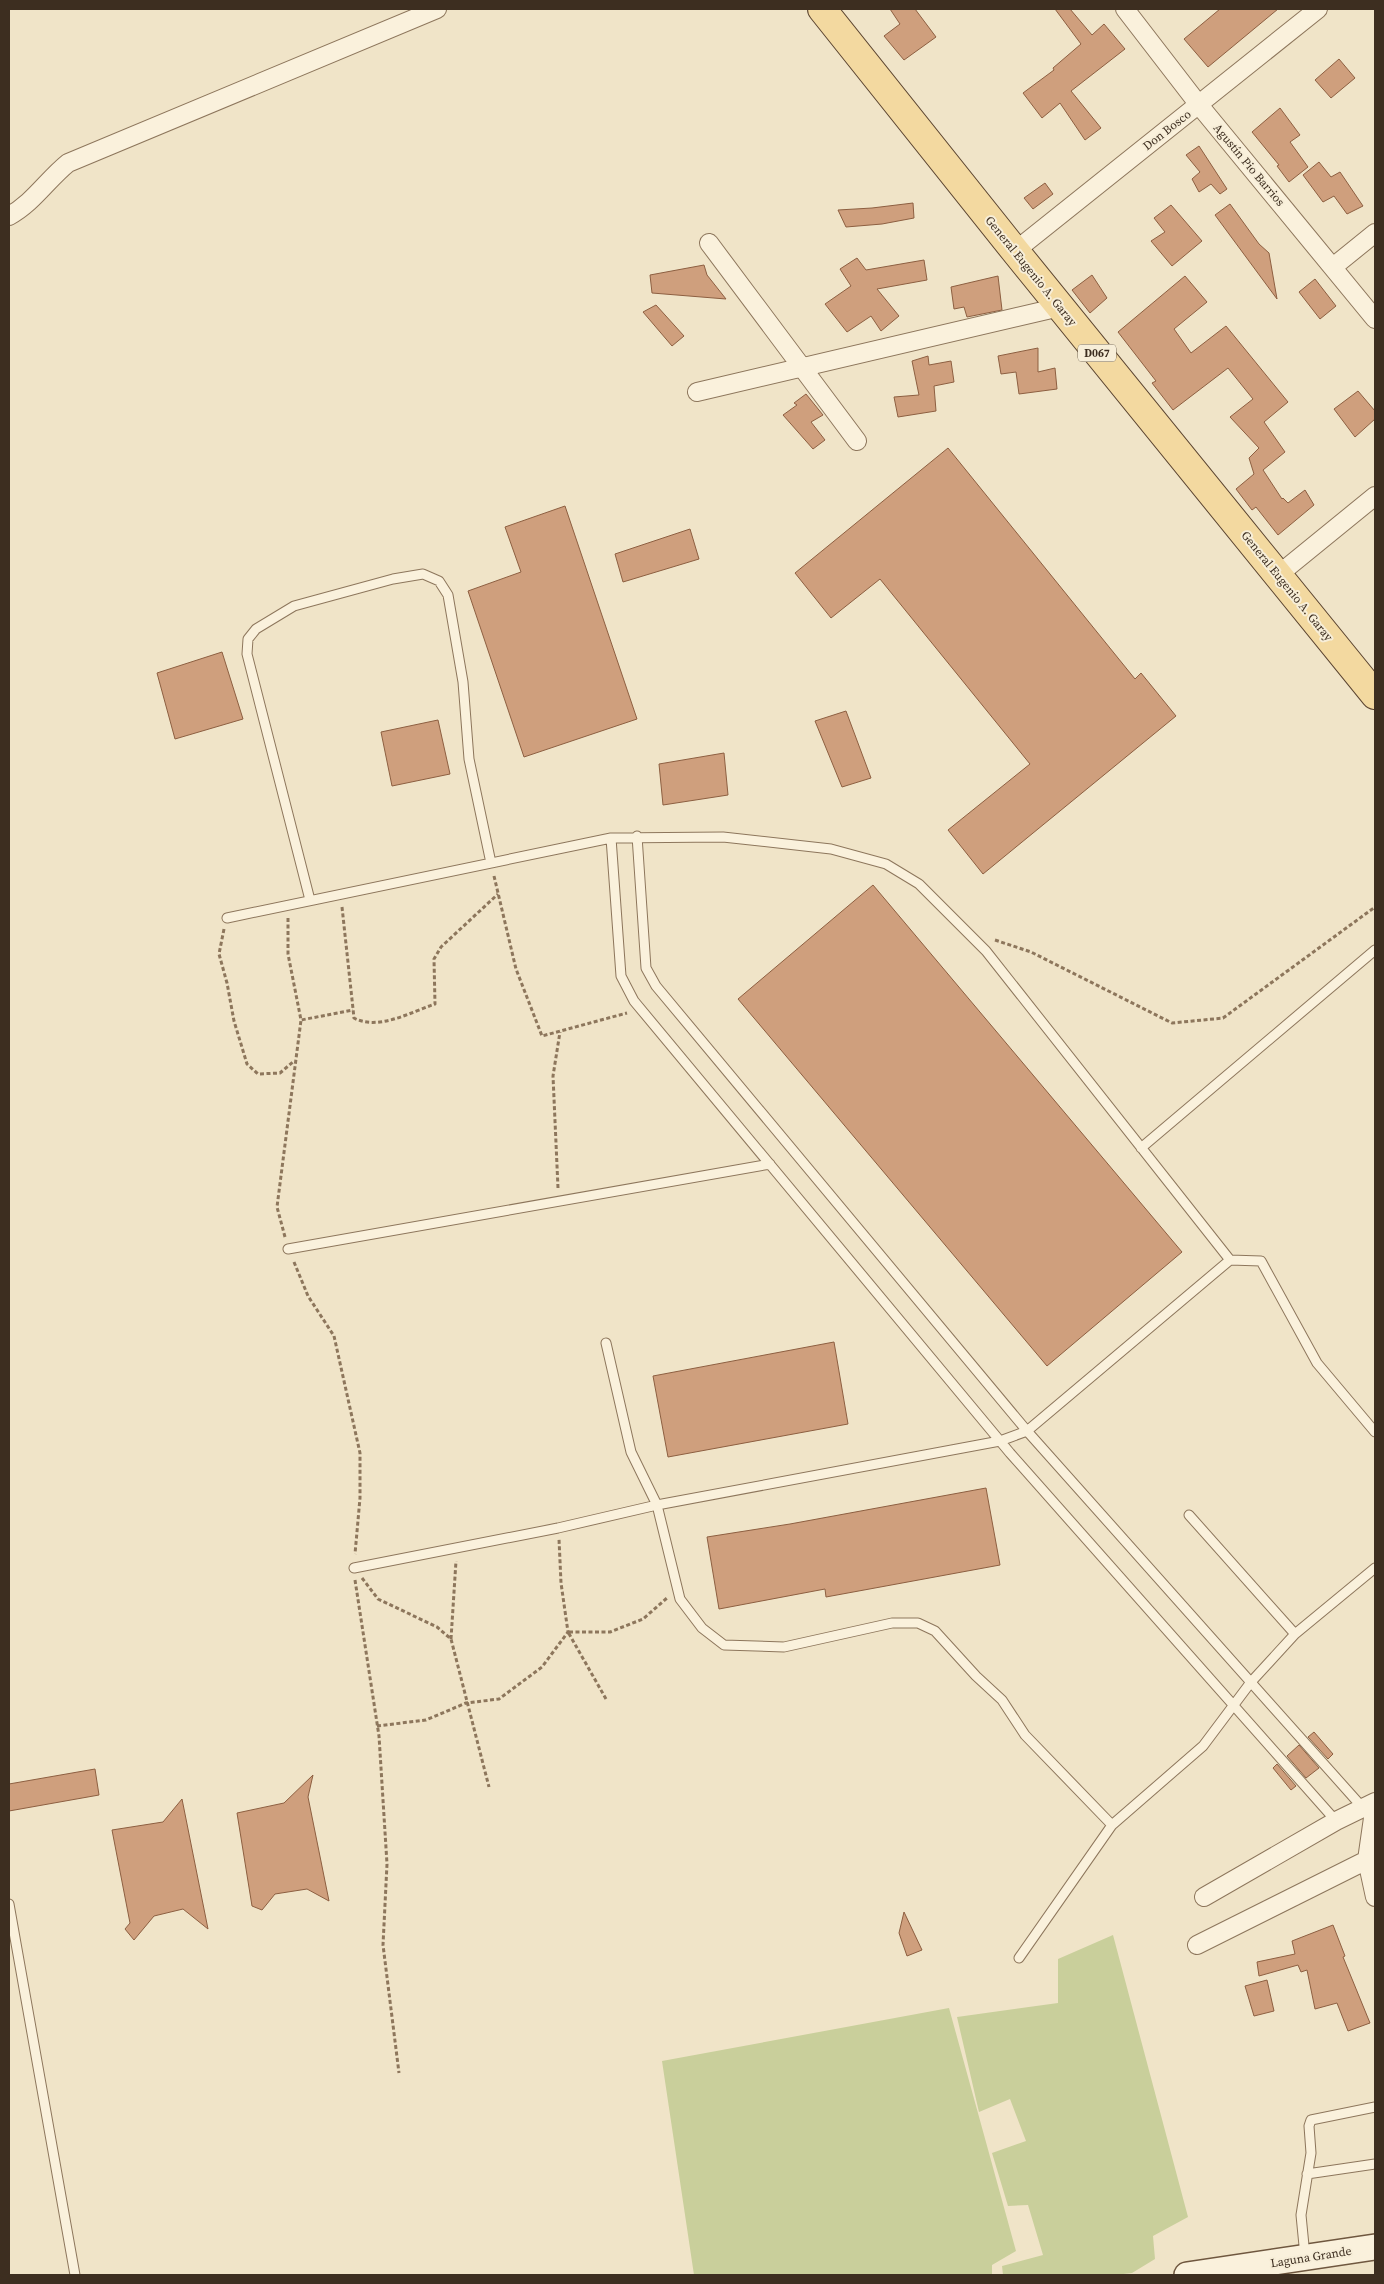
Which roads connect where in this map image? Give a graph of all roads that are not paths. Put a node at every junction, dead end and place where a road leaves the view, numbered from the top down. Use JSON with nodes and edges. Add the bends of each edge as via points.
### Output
{"nodes":[{"id":1,"x":437,"y":9,"type":"edge"},
{"id":2,"x":822,"y":9,"type":"edge"},
{"id":3,"x":1125,"y":9,"type":"edge"},
{"id":4,"x":1318,"y":9,"type":"edge"},
{"id":5,"x":1199,"y":105,"type":"junction"},
{"id":6,"x":9,"y":216,"type":"edge"},
{"id":7,"x":1375,"y":233,"type":"edge"},
{"id":8,"x":709,"y":243,"type":"dead end"},
{"id":9,"x":1015,"y":251,"type":"junction"},
{"id":10,"x":1333,"y":267,"type":"junction"},
{"id":11,"x":1060,"y":307,"type":"junction"},
{"id":12,"x":1375,"y":319,"type":"edge"},
{"id":13,"x":803,"y":367,"type":"junction"},
{"id":14,"x":697,"y":392,"type":"dead end"},
{"id":15,"x":857,"y":441,"type":"dead end"},
{"id":16,"x":1375,"y":496,"type":"edge"},
{"id":17,"x":1278,"y":575,"type":"junction"},
{"id":18,"x":1375,"y":695,"type":"edge"},
{"id":19,"x":637,"y":836,"type":"junction"},
{"id":20,"x":611,"y":838,"type":"junction"},
{"id":21,"x":491,"y":863,"type":"junction"},
{"id":22,"x":310,"y":900,"type":"junction"},
{"id":23,"x":227,"y":918,"type":"road end"},
{"id":24,"x":1375,"y":950,"type":"edge"},
{"id":25,"x":1141,"y":1148,"type":"junction"},
{"id":26,"x":770,"y":1164,"type":"junction"},
{"id":27,"x":288,"y":1249,"type":"road end"},
{"id":28,"x":1230,"y":1260,"type":"junction"},
{"id":29,"x":606,"y":1342,"type":"dead end"},
{"id":30,"x":1027,"y":1432,"type":"junction"},
{"id":31,"x":1375,"y":1432,"type":"edge"},
{"id":32,"x":1000,"y":1442,"type":"junction"},
{"id":33,"x":657,"y":1505,"type":"junction"},
{"id":34,"x":1189,"y":1515,"type":"dead end"},
{"id":35,"x":354,"y":1568,"type":"road end"},
{"id":36,"x":1375,"y":1568,"type":"edge"},
{"id":37,"x":1294,"y":1634,"type":"junction"},
{"id":38,"x":1251,"y":1682,"type":"junction"},
{"id":39,"x":1235,"y":1705,"type":"junction"},
{"id":40,"x":1371,"y":1805,"type":"edge"},
{"id":41,"x":1336,"y":1821,"type":"junction"},
{"id":42,"x":1112,"y":1825,"type":"junction"},
{"id":43,"x":1371,"y":1858,"type":"edge"},
{"id":44,"x":1204,"y":1897,"type":"dead end"},
{"id":45,"x":1375,"y":1897,"type":"edge"},
{"id":46,"x":9,"y":1904,"type":"edge"},
{"id":47,"x":1197,"y":1945,"type":"dead end"},
{"id":48,"x":1019,"y":1958,"type":"dead end"},
{"id":49,"x":1375,"y":2107,"type":"edge"},
{"id":50,"x":1375,"y":2164,"type":"edge"},
{"id":51,"x":1307,"y":2174,"type":"junction"},
{"id":52,"x":1375,"y":2247,"type":"edge"},
{"id":53,"x":1305,"y":2256,"type":"junction"},
{"id":54,"x":75,"y":2275,"type":"edge"},
{"id":55,"x":1187,"y":2275,"type":"edge"}],
"edges":[{"from":1,"to":6,"type":"street","via":[[68,163]]},
{"from":2,"to":9,"type":"main road","name":"General Eugenio A. Garay","number":"D067"},
{"from":3,"to":5,"type":"street","name":"Agustín Pio Barrios"},
{"from":4,"to":5,"type":"street","name":"Don Bosco"},
{"from":5,"to":9,"type":"street","name":"Don Bosco"},
{"from":5,"to":10,"type":"street","name":"Agustín Pio Barrios"},
{"from":7,"to":10,"type":"street"},
{"from":8,"to":13,"type":"street"},
{"from":9,"to":11,"type":"main road","name":"General Eugenio A. Garay","number":"D067"},
{"from":10,"to":12,"type":"street","name":"Agustín Pio Barrios"},
{"from":11,"to":13,"type":"street"},
{"from":11,"to":17,"type":"main road","name":"General Eugenio A. Garay","number":"D067"},
{"from":13,"to":14,"type":"street"},
{"from":13,"to":15,"type":"street"},
{"from":16,"to":17,"type":"street"},
{"from":17,"to":18,"type":"main road","name":"General Eugenio A. Garay","number":"D067"},
{"from":19,"to":20,"type":"lane"},
{"from":19,"to":25,"type":"lane","via":[[732,838],[831,849],[886,864],[920,884],[986,951]]},
{"from":19,"to":30,"type":"lane","via":[[646,968],[656,986]]},
{"from":20,"to":21,"type":"lane"},
{"from":20,"to":26,"type":"lane","via":[[621,976],[642,1009]]},
{"from":21,"to":22,"type":"lane"},
{"from":21,"to":22,"type":"lane","via":[[469,759],[463,682],[448,595],[439,581],[422,574],[393,578],[294,606],[256,630],[248,639],[247,654]]},
{"from":22,"to":23,"type":"lane"},
{"from":24,"to":25,"type":"lane"},
{"from":25,"to":28,"type":"lane"},
{"from":26,"to":27,"type":"lane"},
{"from":26,"to":32,"type":"lane"},
{"from":28,"to":30,"type":"lane"},
{"from":28,"to":31,"type":"lane","via":[[1261,1262],[1317,1363]]},
{"from":29,"to":33,"type":"lane","via":[[631,1452]]},
{"from":30,"to":32,"type":"lane"},
{"from":30,"to":38,"type":"lane"},
{"from":32,"to":33,"type":"lane"},
{"from":32,"to":39,"type":"lane"},
{"from":33,"to":35,"type":"lane"},
{"from":33,"to":42,"type":"lane","via":[[680,1599],[702,1628],[724,1645],[784,1647],[892,1623],[918,1623],[935,1631],[1002,1700],[1025,1735]]},
{"from":34,"to":37,"type":"lane"},
{"from":36,"to":37,"type":"lane"},
{"from":37,"to":38,"type":"lane"},
{"from":38,"to":39,"type":"lane"},
{"from":38,"to":40,"type":"lane"},
{"from":39,"to":41,"type":"lane"},
{"from":39,"to":42,"type":"lane","via":[[1203,1746]]},
{"from":40,"to":41,"type":"street"},
{"from":40,"to":43,"type":"street"},
{"from":41,"to":44,"type":"street"},
{"from":42,"to":48,"type":"lane"},
{"from":43,"to":45,"type":"street"},
{"from":43,"to":47,"type":"street"},
{"from":46,"to":54,"type":"lane"},
{"from":49,"to":51,"type":"lane","via":[[1311,2120]]},
{"from":50,"to":51,"type":"lane"},
{"from":51,"to":53,"type":"lane","via":[[1301,2215]]},
{"from":52,"to":53,"type":"main road","name":"Laguna Grande"},
{"from":53,"to":55,"type":"main road","name":"Laguna Grande"}]}
